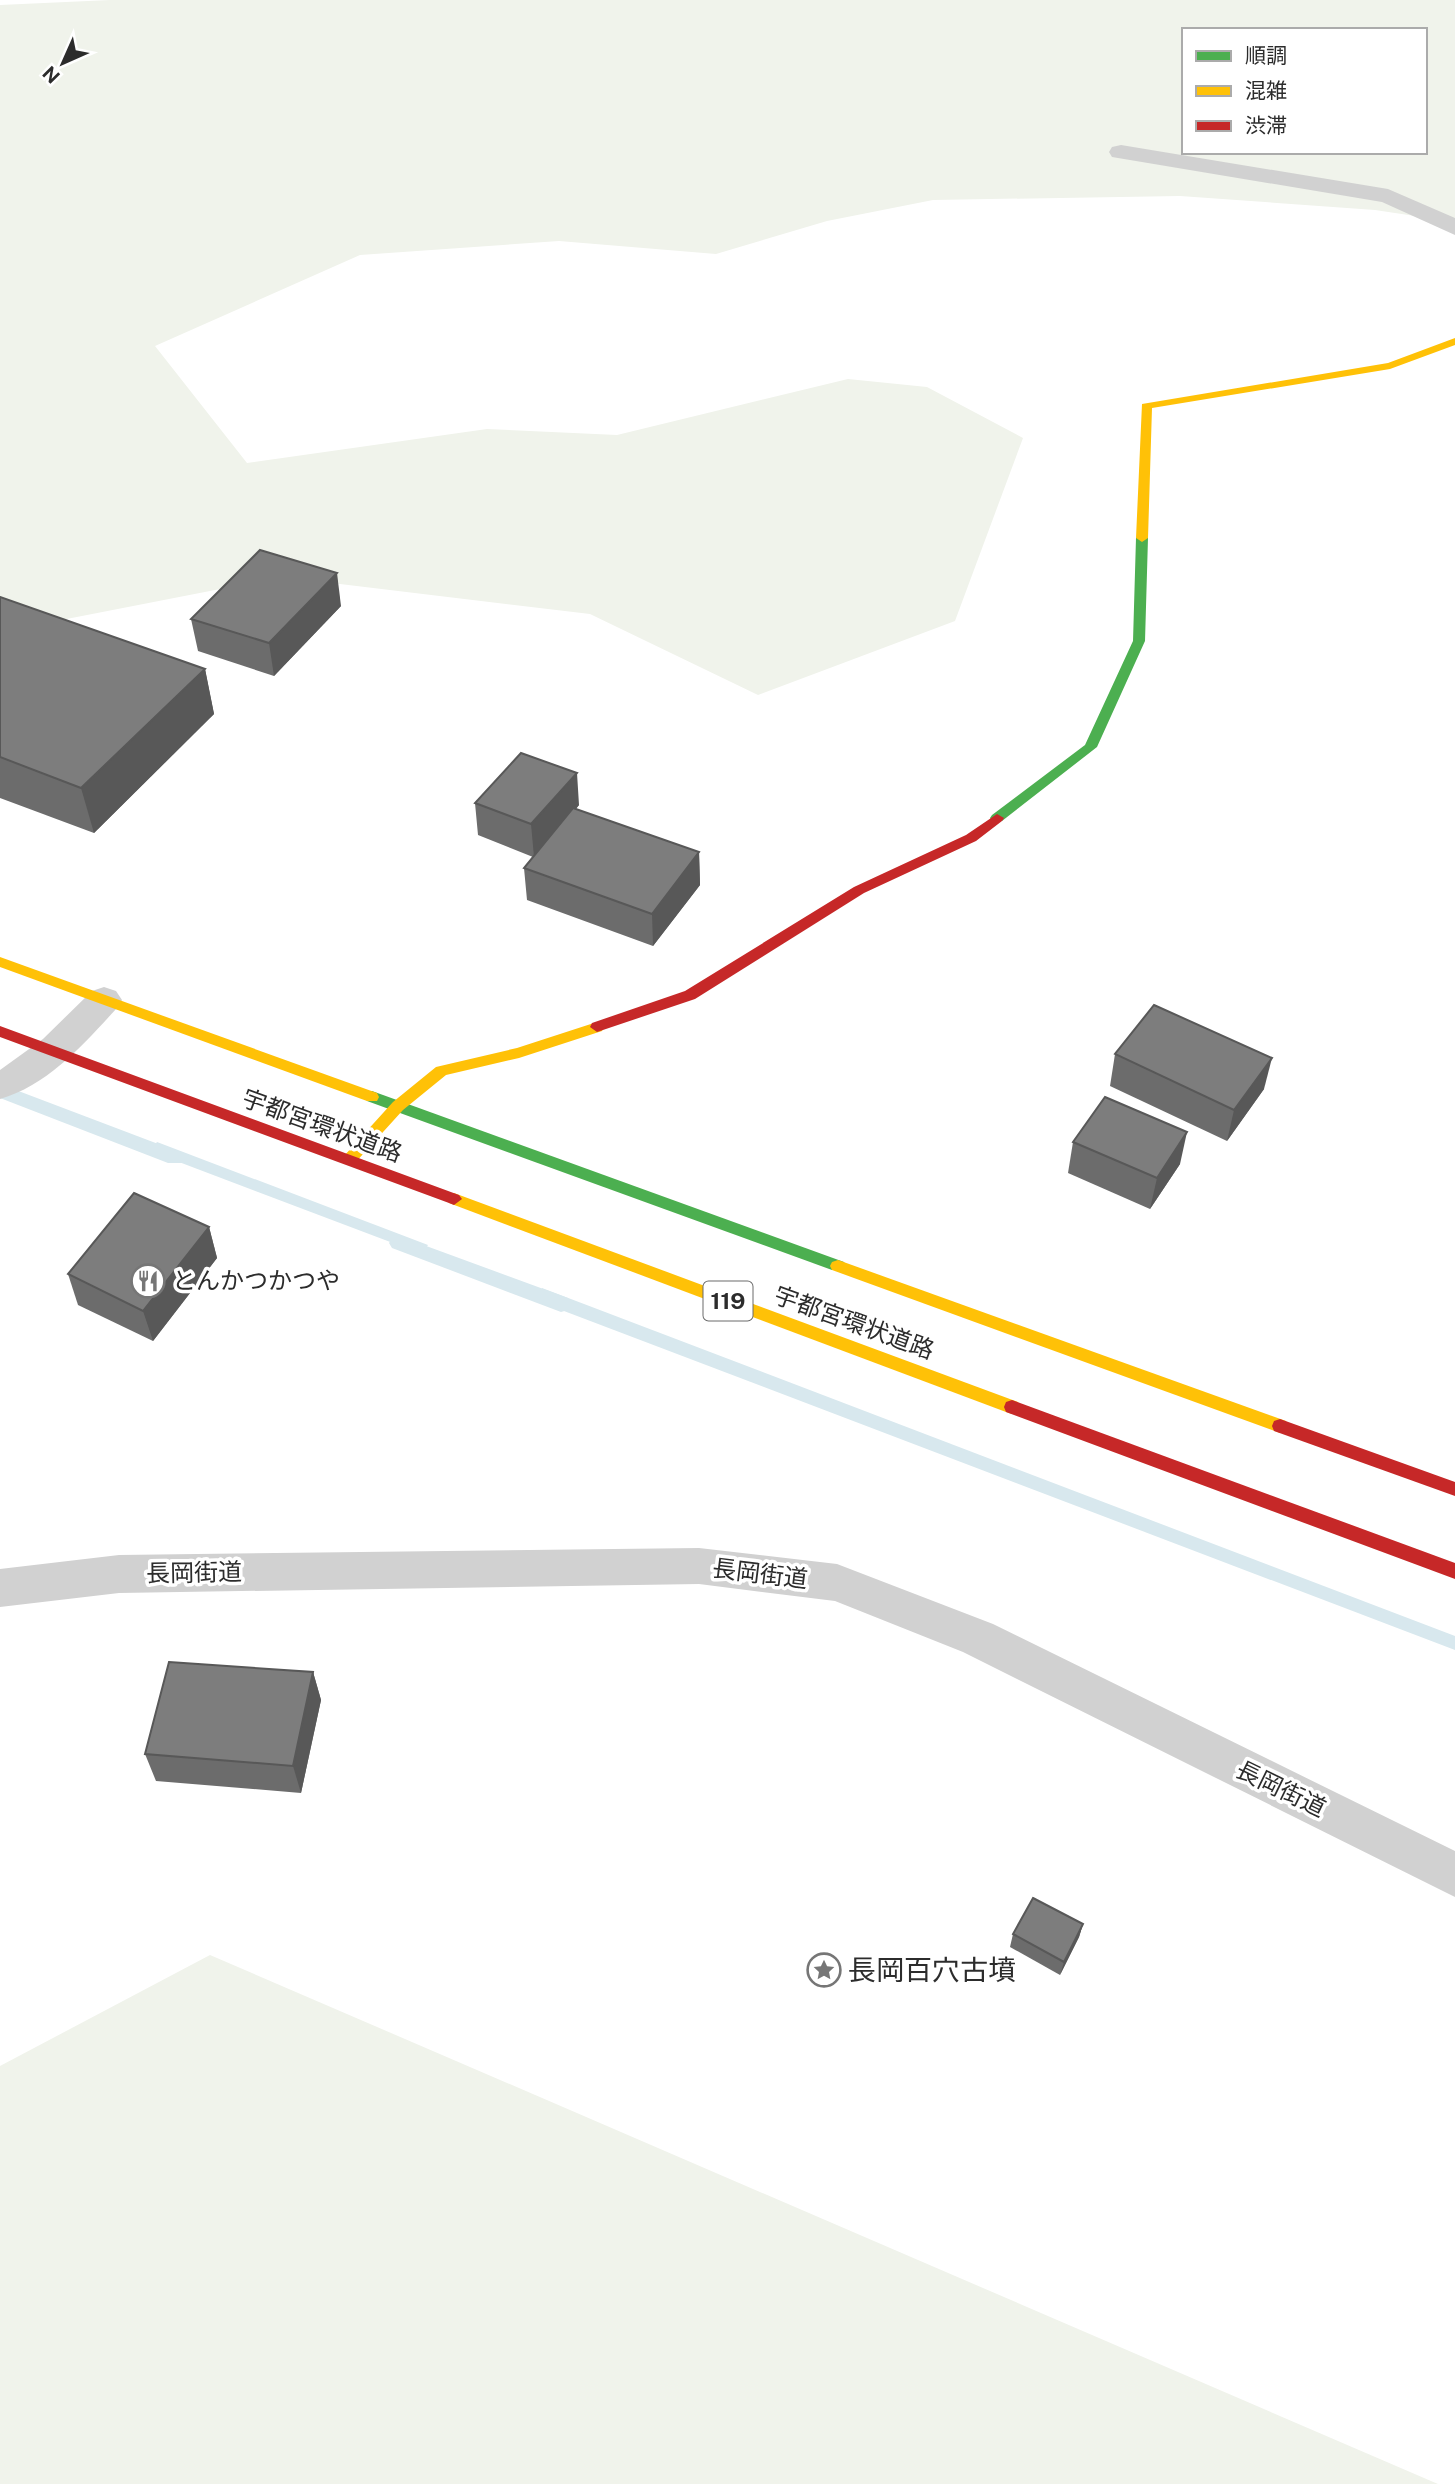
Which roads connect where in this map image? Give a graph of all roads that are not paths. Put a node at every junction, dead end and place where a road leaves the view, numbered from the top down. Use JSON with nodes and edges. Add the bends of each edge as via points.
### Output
{"nodes":[{"id":1,"x":1121,"y":152,"type":"dead end"},
{"id":2,"x":1455,"y":227,"type":"edge"},
{"id":3,"x":1455,"y":341,"type":"edge"},
{"id":4,"x":0,"y":962,"type":"edge"},
{"id":5,"x":104,"y":1000,"type":"junction"},
{"id":6,"x":0,"y":1031,"type":"edge"},
{"id":7,"x":55,"y":1051,"type":"junction"},
{"id":8,"x":0,"y":1086,"type":"edge"},
{"id":9,"x":398,"y":1106,"type":"junction"},
{"id":10,"x":349,"y":1160,"type":"junction"},
{"id":11,"x":1455,"y":1489,"type":"edge"},
{"id":12,"x":1455,"y":1571,"type":"edge"},
{"id":13,"x":0,"y":1588,"type":"edge"},
{"id":14,"x":1455,"y":1875,"type":"edge"}],
"edges":[{"from":1,"to":2,"type":"street","via":[[1388,195]]},
{"from":3,"to":9,"type":"main road","via":[[1390,366],[1146,406],[1139,641],[1090,747],[971,838],[859,890],[690,995],[519,1053],[441,1071]]},
{"from":4,"to":5,"type":"main road","name":"宇都宮環状道路"},
{"from":5,"to":7,"type":"street"},
{"from":5,"to":9,"type":"main road","name":"宇都宮環状道路"},
{"from":6,"to":7,"type":"main road","name":"宇都宮環状道路","number":"119"},
{"from":7,"to":8,"type":"street"},
{"from":7,"to":10,"type":"main road","name":"宇都宮環状道路","number":"119"},
{"from":9,"to":10,"type":"main road"},
{"from":9,"to":11,"type":"main road","name":"宇都宮環状道路"},
{"from":10,"to":12,"type":"main road","name":"宇都宮環状道路","number":"119"},
{"from":13,"to":14,"type":"street","name":"長岡街道","via":[[119,1574],[699,1566],[837,1583],[978,1638]]}]}
